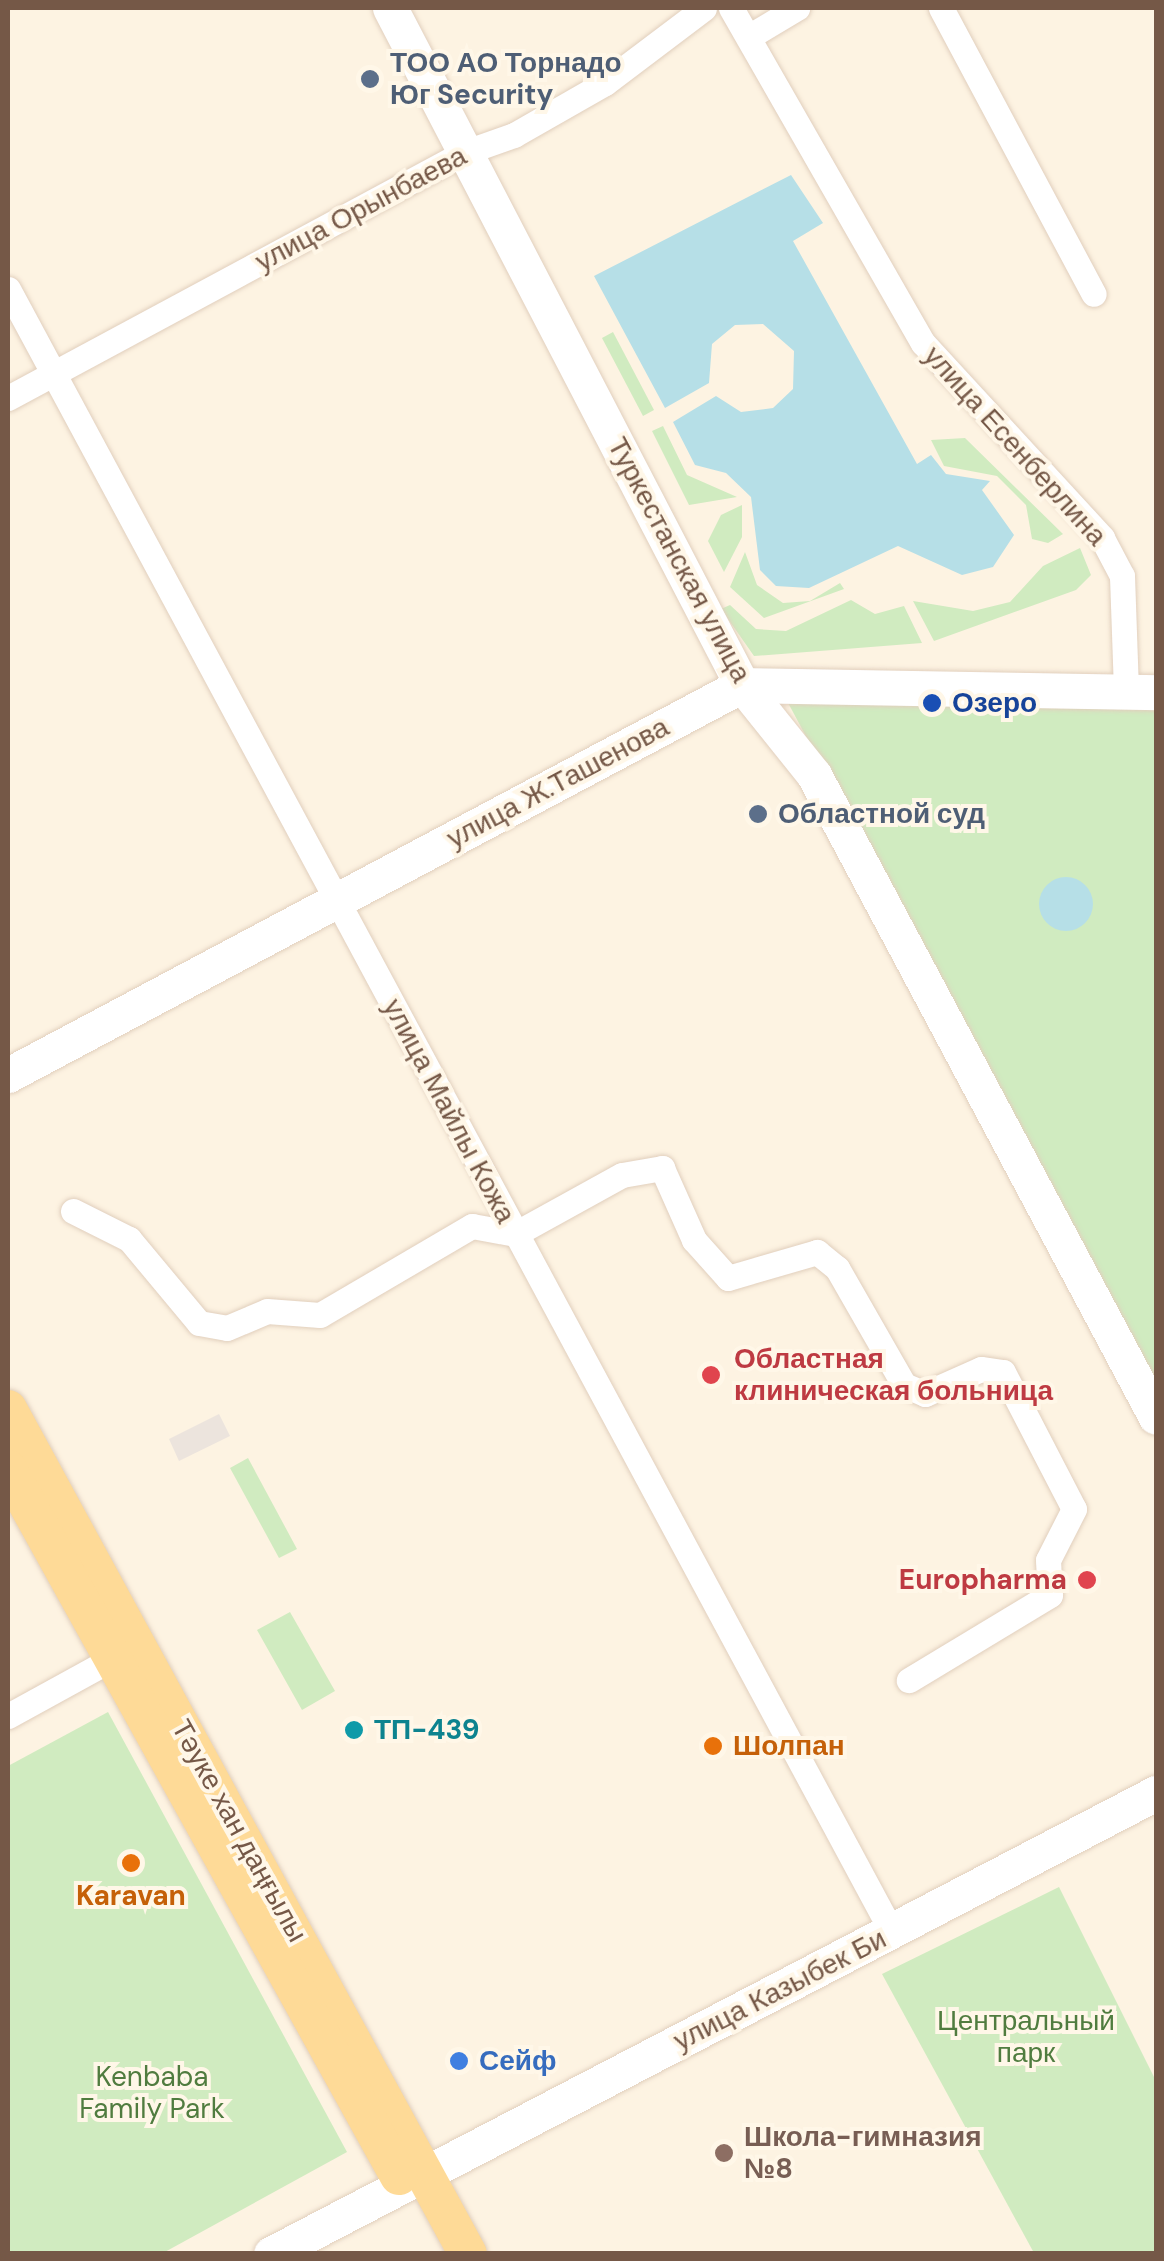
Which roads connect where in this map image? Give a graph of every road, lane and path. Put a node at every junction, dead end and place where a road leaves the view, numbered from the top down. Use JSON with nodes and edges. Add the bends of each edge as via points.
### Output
{"nodes":[{"id":1,"x":390,"y":8,"type":"edge"},
{"id":2,"x":704,"y":8,"type":"edge"},
{"id":3,"x":732,"y":8,"type":"edge"},
{"id":4,"x":797,"y":8,"type":"edge"},
{"id":5,"x":942,"y":8,"type":"edge"},
{"id":6,"x":750,"y":36,"type":"junction"},
{"id":7,"x":463,"y":153,"type":"junction"},
{"id":8,"x":8,"y":289,"type":"edge"},
{"id":9,"x":1094,"y":294,"type":"dead end"},
{"id":10,"x":55,"y":372,"type":"junction"},
{"id":11,"x":8,"y":398,"type":"edge"},
{"id":12,"x":742,"y":684,"type":"junction"},
{"id":13,"x":1141,"y":692,"type":"edge"},
{"id":14,"x":335,"y":901,"type":"junction"},
{"id":15,"x":8,"y":1075,"type":"edge"},
{"id":16,"x":73,"y":1211,"type":"dead end"},
{"id":17,"x":515,"y":1234,"type":"junction"},
{"id":18,"x":1154,"y":1408,"type":"edge"},
{"id":19,"x":8,"y":1410,"type":"edge"},
{"id":20,"x":8,"y":1469,"type":"edge"},
{"id":21,"x":124,"y":1652,"type":"junction"},
{"id":22,"x":909,"y":1680,"type":"dead end"},
{"id":23,"x":8,"y":1716,"type":"edge"},
{"id":24,"x":1156,"y":1793,"type":"edge"},
{"id":25,"x":892,"y":1932,"type":"junction"},
{"id":26,"x":414,"y":2178,"type":"junction"},
{"id":27,"x":271,"y":2254,"type":"edge"},
{"id":28,"x":440,"y":2254,"type":"edge"},
{"id":29,"x":468,"y":2254,"type":"edge"}],
"edges":[{"from":1,"to":7,"type":"street","name":"Туркестанская улица"},
{"from":2,"to":7,"type":"street","name":"улица Орынбаева","via":[[604,83]]},
{"from":3,"to":6,"type":"street","name":"улица Есенберлина"},
{"from":4,"to":6,"type":"street"},
{"from":5,"to":9,"type":"street"},
{"from":6,"to":13,"type":"street","name":"улица Есенберлина","via":[[923,343],[1102,538],[1122,576]]},
{"from":7,"to":10,"type":"street","name":"улица Орынбаева"},
{"from":7,"to":12,"type":"street","name":"Туркестанская улица"},
{"from":8,"to":10,"type":"street","name":"улица Майлы Кожа"},
{"from":10,"to":11,"type":"street","name":"улица Орынбаева"},
{"from":10,"to":14,"type":"street","name":"улица Майлы Кожа"},
{"from":12,"to":13,"type":"street","name":"улица Ж.Ташенова"},
{"from":12,"to":14,"type":"street","name":"улица Ж.Ташенова"},
{"from":12,"to":18,"type":"street","name":"Туркестанская улица","via":[[776,716],[814,775]]},
{"from":14,"to":15,"type":"street","name":"улица Ж.Ташенова"},
{"from":14,"to":17,"type":"street","name":"улица Майлы Кожа"},
{"from":16,"to":17,"type":"street","via":[[128,1239],[199,1322],[228,1328],[268,1312],[320,1315],[472,1226]]},
{"from":17,"to":22,"type":"street","via":[[622,1175],[662,1168],[694,1240],[728,1278],[817,1252],[829,1259],[904,1386],[924,1394],[968,1373],[1002,1372],[1075,1521],[1048,1560],[1050,1595]]},
{"from":17,"to":25,"type":"street","name":"улица Майлы Кожа"},
{"from":19,"to":21,"type":"main road","name":"Тәуке хан даңғылы"},
{"from":20,"to":21,"type":"main road","name":"Тәуке хан даңғылы"},
{"from":21,"to":23,"type":"street"},
{"from":21,"to":26,"type":"main road","name":"Тәуке хан даңғылы"},
{"from":24,"to":25,"type":"street","name":"улица Казыбек Би"},
{"from":25,"to":26,"type":"street","name":"улица Казыбек Би"},
{"from":26,"to":27,"type":"street","name":"улица Казыбек Би"},
{"from":26,"to":28,"type":"main road","name":"Тәуке хан даңғылы"},
{"from":26,"to":29,"type":"main road","name":"Тәуке хан даңғылы"}]}
